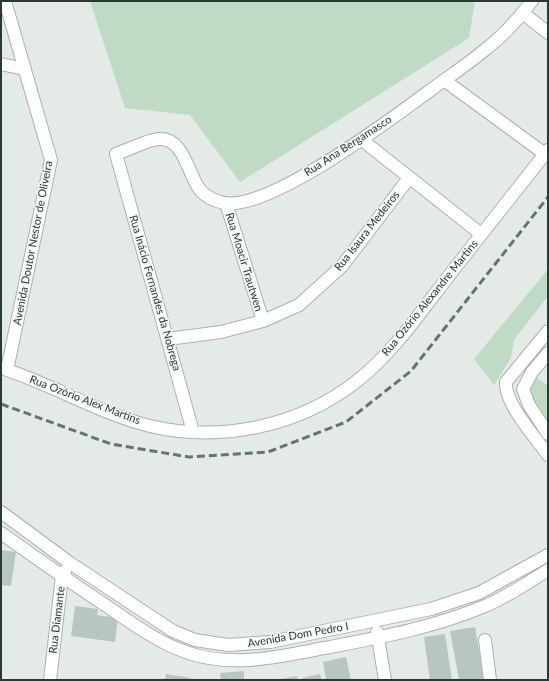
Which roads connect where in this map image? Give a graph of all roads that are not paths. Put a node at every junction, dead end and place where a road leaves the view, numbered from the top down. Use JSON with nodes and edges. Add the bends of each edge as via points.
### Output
{"nodes":[{"id":1,"x":6,"y":1,"type":"edge"},
{"id":2,"x":532,"y":1,"type":"edge"},
{"id":3,"x":522,"y":13,"type":"junction"},
{"id":4,"x":548,"y":33,"type":"edge"},
{"id":5,"x":1,"y":64,"type":"edge"},
{"id":6,"x":25,"y":69,"type":"junction"},
{"id":7,"x":444,"y":80,"type":"junction"},
{"id":8,"x":362,"y":140,"type":"junction"},
{"id":9,"x":546,"y":152,"type":"edge"},
{"id":10,"x":116,"y":154,"type":"joint"},
{"id":11,"x":409,"y":178,"type":"junction"},
{"id":12,"x":226,"y":203,"type":"junction"},
{"id":13,"x":481,"y":234,"type":"junction"},
{"id":14,"x":263,"y":321,"type":"junction"},
{"id":15,"x":548,"y":331,"type":"edge"},
{"id":16,"x":168,"y":339,"type":"junction"},
{"id":17,"x":548,"y":353,"type":"edge"},
{"id":18,"x":4,"y":369,"type":"edge"},
{"id":19,"x":193,"y":432,"type":"junction"},
{"id":20,"x":548,"y":434,"type":"edge"},
{"id":21,"x":548,"y":455,"type":"edge"},
{"id":22,"x":1,"y":512,"type":"edge"},
{"id":23,"x":1,"y":533,"type":"edge"},
{"id":24,"x":548,"y":555,"type":"edge"},
{"id":25,"x":70,"y":563,"type":"junction"},
{"id":26,"x":548,"y":570,"type":"edge"},
{"id":27,"x":62,"y":576,"type":"junction"},
{"id":28,"x":376,"y":622,"type":"junction"},
{"id":29,"x":378,"y":638,"type":"junction"},
{"id":30,"x":485,"y":640,"type":"dead end"},
{"id":31,"x":50,"y":680,"type":"edge"},
{"id":32,"x":385,"y":680,"type":"edge"},
{"id":33,"x":490,"y":680,"type":"edge"}],
"edges":[{"from":1,"to":6,"type":"street","name":"Avenida Doutor Nestor de Oliveira"},
{"from":2,"to":3,"type":"street","name":"Rua Ana Bergamasco"},
{"from":3,"to":4,"type":"street"},
{"from":3,"to":7,"type":"street","name":"Rua Ana Bergamasco","via":[[487,48]]},
{"from":5,"to":6,"type":"street"},
{"from":6,"to":18,"type":"street","name":"Avenida Doutor Nestor de Oliveira","via":[[51,160]]},
{"from":7,"to":8,"type":"street","name":"Rua Ana Bergamasco"},
{"from":7,"to":9,"type":"street"},
{"from":8,"to":11,"type":"street"},
{"from":8,"to":12,"type":"street","name":"Rua Ana Bergamasco","via":[[298,179],[265,194],[244,201]]},
{"from":9,"to":13,"type":"street","name":"Rua Ozório Alexandre Martins"},
{"from":10,"to":12,"type":"street","name":"Rua Ana Bergamasco","via":[[158,139],[169,140],[178,148],[200,190],[213,200]]},
{"from":10,"to":16,"type":"street","name":"Rua Inácio Fernandes da Nobrega"},
{"from":11,"to":13,"type":"street"},
{"from":11,"to":14,"type":"street","name":"Rua Isaura Medeiros","via":[[342,266],[299,305]]},
{"from":12,"to":14,"type":"street","name":"Rua Moacir Trautwen"},
{"from":13,"to":19,"type":"street","name":"Rua Ozório Alexandre Martins","via":[[390,350],[357,381],[321,405],[284,420],[218,433]]},
{"from":14,"to":16,"type":"street","name":"Rua Isaura Medeiros","via":[[221,332]]},
{"from":15,"to":21,"type":"street","via":[[506,382],[512,404]]},
{"from":16,"to":19,"type":"street","name":"Rua Inácio Fernandes da Nobrega"},
{"from":17,"to":20,"type":"street","via":[[532,372],[523,390],[529,405]]},
{"from":18,"to":19,"type":"street","name":"Rua Ozório Alex Martins","via":[[150,426]]},
{"from":22,"to":25,"type":"street","name":"Avenida Dom Pedro I"},
{"from":23,"to":27,"type":"street","name":"Avenida Dom Pedro I"},
{"from":24,"to":28,"type":"street","name":"Avenida Dom Pedro I","via":[[479,592],[431,609]]},
{"from":25,"to":27,"type":"street","name":"Rua Diamante"},
{"from":25,"to":28,"type":"street","name":"Avenida Dom Pedro I","via":[[174,631],[210,644],[270,642]]},
{"from":26,"to":29,"type":"street","name":"Avenida Dom Pedro I","via":[[512,593],[485,606],[435,624]]},
{"from":27,"to":29,"type":"street","name":"Avenida Dom Pedro I","via":[[136,626],[190,654],[222,660],[258,660]]},
{"from":27,"to":31,"type":"street","name":"Rua Diamante"},
{"from":28,"to":29,"type":"street"},
{"from":29,"to":32,"type":"street"},
{"from":30,"to":33,"type":"street"}]}
